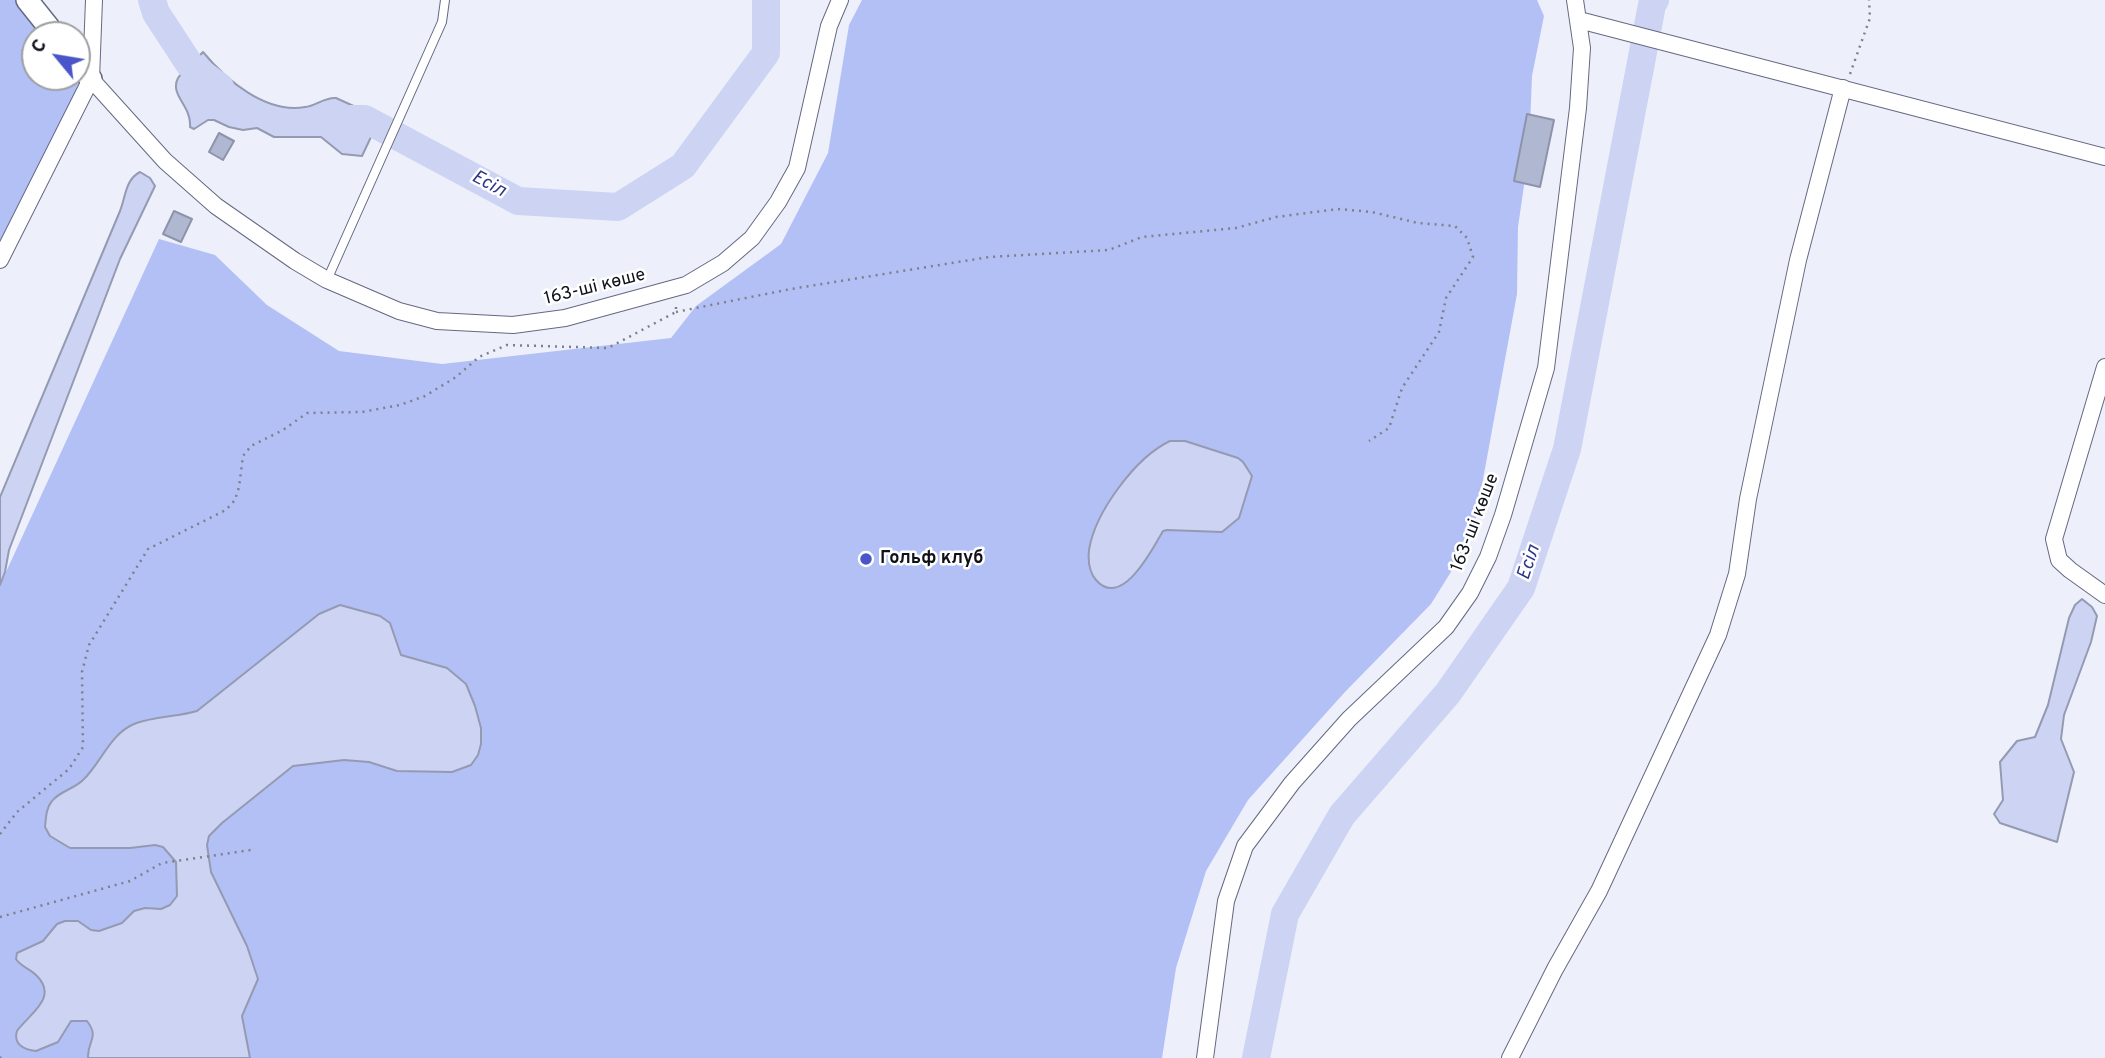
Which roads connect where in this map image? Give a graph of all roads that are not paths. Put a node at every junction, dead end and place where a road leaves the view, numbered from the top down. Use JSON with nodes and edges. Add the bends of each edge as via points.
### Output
{"nodes":[{"id":1,"x":27,"y":0,"type":"edge"},
{"id":2,"x":94,"y":0,"type":"edge"},
{"id":3,"x":445,"y":0,"type":"edge"},
{"id":4,"x":840,"y":0,"type":"edge"},
{"id":5,"x":1575,"y":0,"type":"edge"},
{"id":6,"x":1579,"y":20,"type":"junction"},
{"id":7,"x":44,"y":21,"type":"edge"},
{"id":8,"x":91,"y":79,"type":"joint"},
{"id":9,"x":1843,"y":88,"type":"junction"},
{"id":10,"x":85,"y":91,"type":"edge"},
{"id":11,"x":2105,"y":157,"type":"edge"},
{"id":12,"x":0,"y":260,"type":"edge"},
{"id":13,"x":327,"y":280,"type":"junction"},
{"id":14,"x":2105,"y":368,"type":"edge"},
{"id":15,"x":2105,"y":595,"type":"edge"},
{"id":16,"x":1205,"y":1058,"type":"edge"},
{"id":17,"x":1510,"y":1058,"type":"edge"}],
"edges":[{"from":1,"to":7,"type":"street"},
{"from":2,"to":8,"type":"street"},
{"from":3,"to":13,"type":"lane","via":[[442,22]]},
{"from":4,"to":13,"type":"street","name":"163-ші көше","via":[[797,168],[752,238],[723,263],[686,285],[565,318],[513,325],[437,321],[399,311]]},
{"from":5,"to":6,"type":"street","name":"163-ші көше"},
{"from":6,"to":9,"type":"street"},
{"from":6,"to":16,"type":"street","name":"163-ші көше","via":[[1578,108],[1546,368],[1488,557],[1446,626],[1349,719],[1292,783],[1245,846],[1226,901]]},
{"from":8,"to":13,"type":"street","name":"163-ші көше","via":[[165,161],[216,206]]},
{"from":9,"to":11,"type":"street"},
{"from":9,"to":17,"type":"street","via":[[1798,260],[1748,499],[1737,574],[1718,635],[1599,891]]},
{"from":10,"to":12,"type":"street"},
{"from":14,"to":15,"type":"street","via":[[2054,539],[2059,560]]}]}
